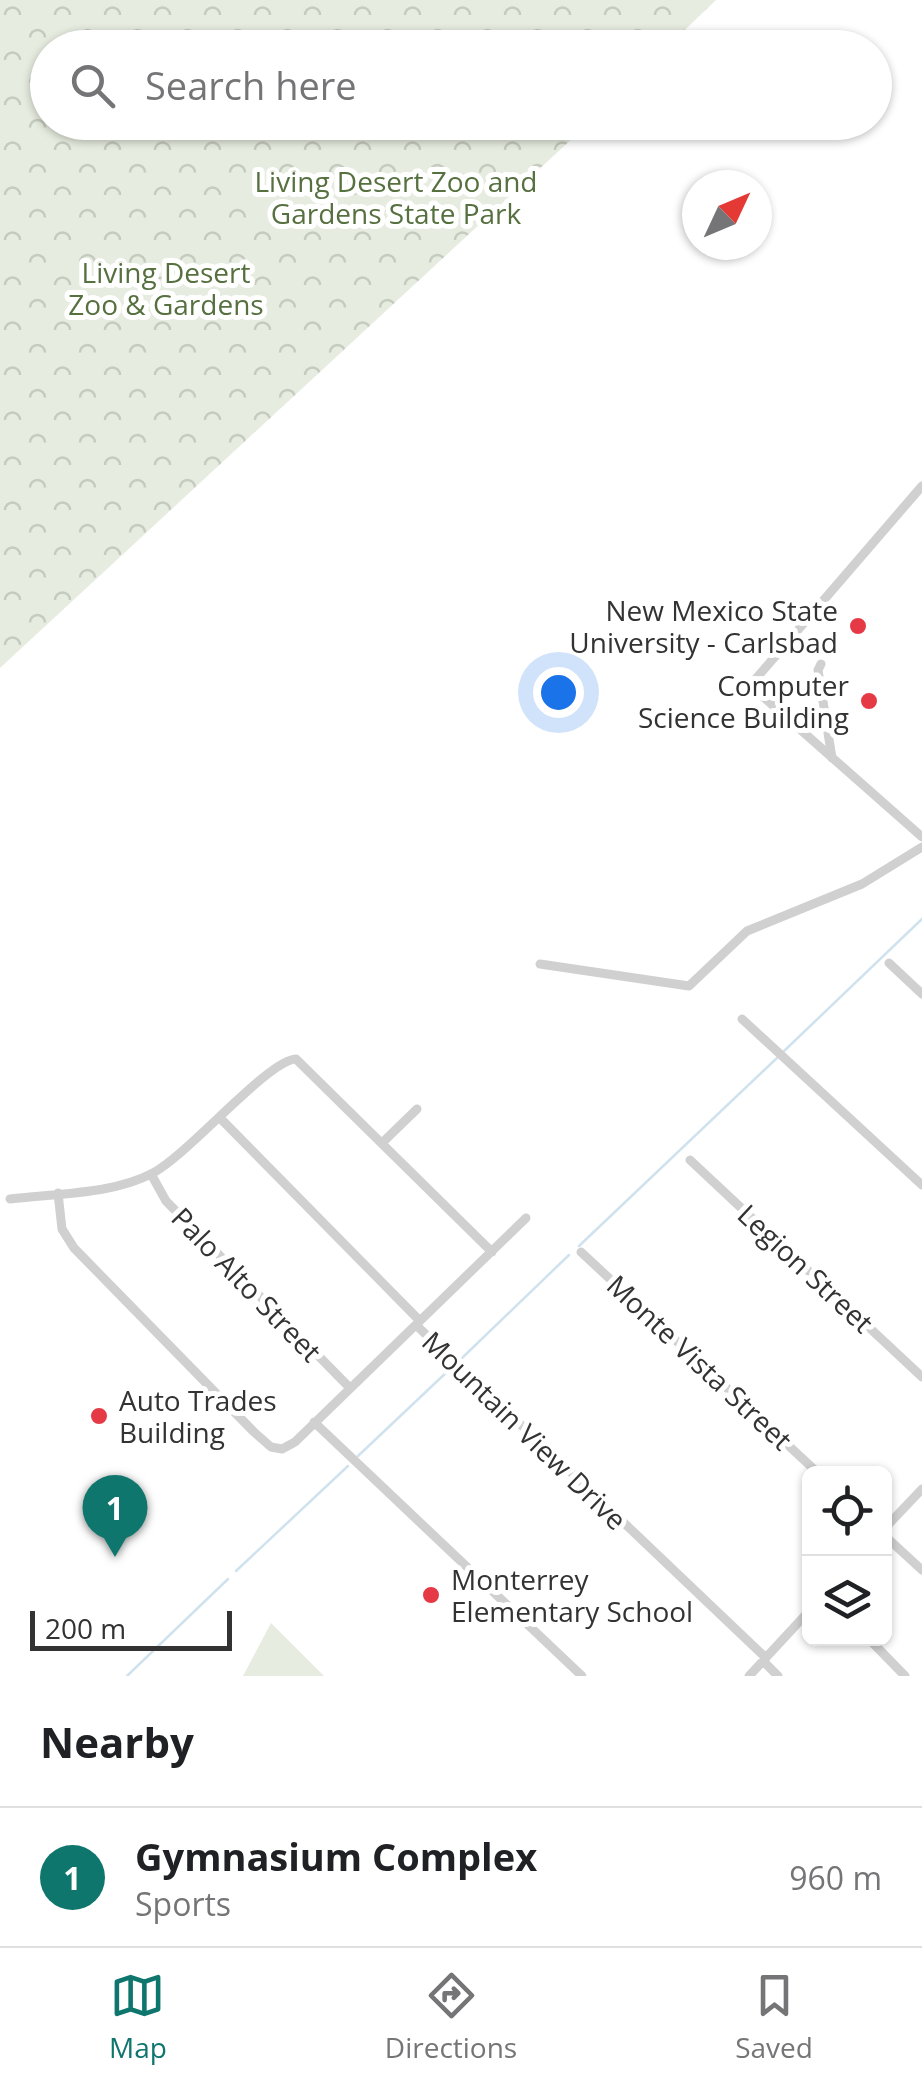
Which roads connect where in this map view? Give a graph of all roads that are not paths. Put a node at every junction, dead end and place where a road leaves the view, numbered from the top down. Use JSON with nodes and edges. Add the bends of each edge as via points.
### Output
{"nodes":[{"id":1,"x":922,"y":486,"type":"edge"},
{"id":2,"x":821,"y":664,"type":"dead end"},
{"id":3,"x":832,"y":758,"type":"junction"},
{"id":4,"x":922,"y":837,"type":"edge"},
{"id":5,"x":922,"y":847,"type":"edge"},
{"id":6,"x":540,"y":964,"type":"dead end"},
{"id":7,"x":889,"y":964,"type":"dead end"},
{"id":8,"x":922,"y":994,"type":"edge"},
{"id":9,"x":742,"y":1018,"type":"dead end"},
{"id":10,"x":417,"y":1108,"type":"dead end"},
{"id":11,"x":221,"y":1118,"type":"junction"},
{"id":12,"x":383,"y":1142,"type":"junction"},
{"id":13,"x":690,"y":1160,"type":"dead end"},
{"id":14,"x":151,"y":1174,"type":"junction"},
{"id":15,"x":922,"y":1185,"type":"edge"},
{"id":16,"x":58,"y":1193,"type":"junction"},
{"id":17,"x":10,"y":1199,"type":"dead end"},
{"id":18,"x":526,"y":1218,"type":"dead end"},
{"id":19,"x":492,"y":1252,"type":"junction"},
{"id":20,"x":581,"y":1252,"type":"dead end"},
{"id":21,"x":418,"y":1323,"type":"junction"},
{"id":22,"x":922,"y":1377,"type":"edge"},
{"id":23,"x":350,"y":1388,"type":"junction"},
{"id":24,"x":314,"y":1422,"type":"junction"},
{"id":25,"x":810,"y":1466,"type":"edge"},
{"id":26,"x":922,"y":1488,"type":"edge"},
{"id":27,"x":892,"y":1523,"type":"edge"},
{"id":28,"x":892,"y":1540,"type":"edge"},
{"id":29,"x":922,"y":1570,"type":"edge"},
{"id":30,"x":802,"y":1619,"type":"edge"},
{"id":31,"x":876,"y":1646,"type":"edge"},
{"id":32,"x":764,"y":1660,"type":"junction"},
{"id":33,"x":582,"y":1676,"type":"edge"},
{"id":34,"x":749,"y":1676,"type":"edge"},
{"id":35,"x":778,"y":1676,"type":"edge"},
{"id":36,"x":904,"y":1676,"type":"edge"}],
"edges":[{"from":1,"to":3,"type":"street","via":[[754,681],[758,693]]},
{"from":2,"to":3,"type":"street"},
{"from":3,"to":4,"type":"street"},
{"from":5,"to":6,"type":"street","via":[[862,884],[747,931],[689,986]]},
{"from":7,"to":8,"type":"street"},
{"from":9,"to":15,"type":"street"},
{"from":10,"to":12,"type":"street"},
{"from":11,"to":12,"type":"street","via":[[277,1066],[296,1059]]},
{"from":11,"to":14,"type":"street"},
{"from":11,"to":21,"type":"street","name":"Mountain View Drive"},
{"from":12,"to":19,"type":"street"},
{"from":13,"to":22,"type":"street","name":"Legion Street"},
{"from":14,"to":16,"type":"street"},
{"from":14,"to":23,"type":"street","name":"Palo Alto Street","via":[[166,1201]]},
{"from":16,"to":17,"type":"street"},
{"from":16,"to":24,"type":"street","via":[[62,1228],[74,1248],[254,1432],[282,1449]]},
{"from":18,"to":19,"type":"street"},
{"from":19,"to":21,"type":"street"},
{"from":20,"to":25,"type":"street","name":"Monte Vista Street"},
{"from":21,"to":23,"type":"street"},
{"from":21,"to":32,"type":"street","name":"Mountain View Drive"},
{"from":23,"to":24,"type":"street"},
{"from":24,"to":33,"type":"street"},
{"from":26,"to":27,"type":"street"},
{"from":28,"to":29,"type":"street"},
{"from":30,"to":32,"type":"street"},
{"from":31,"to":36,"type":"street"},
{"from":32,"to":34,"type":"street"},
{"from":32,"to":35,"type":"street","name":"Mountain View Drive"}]}
